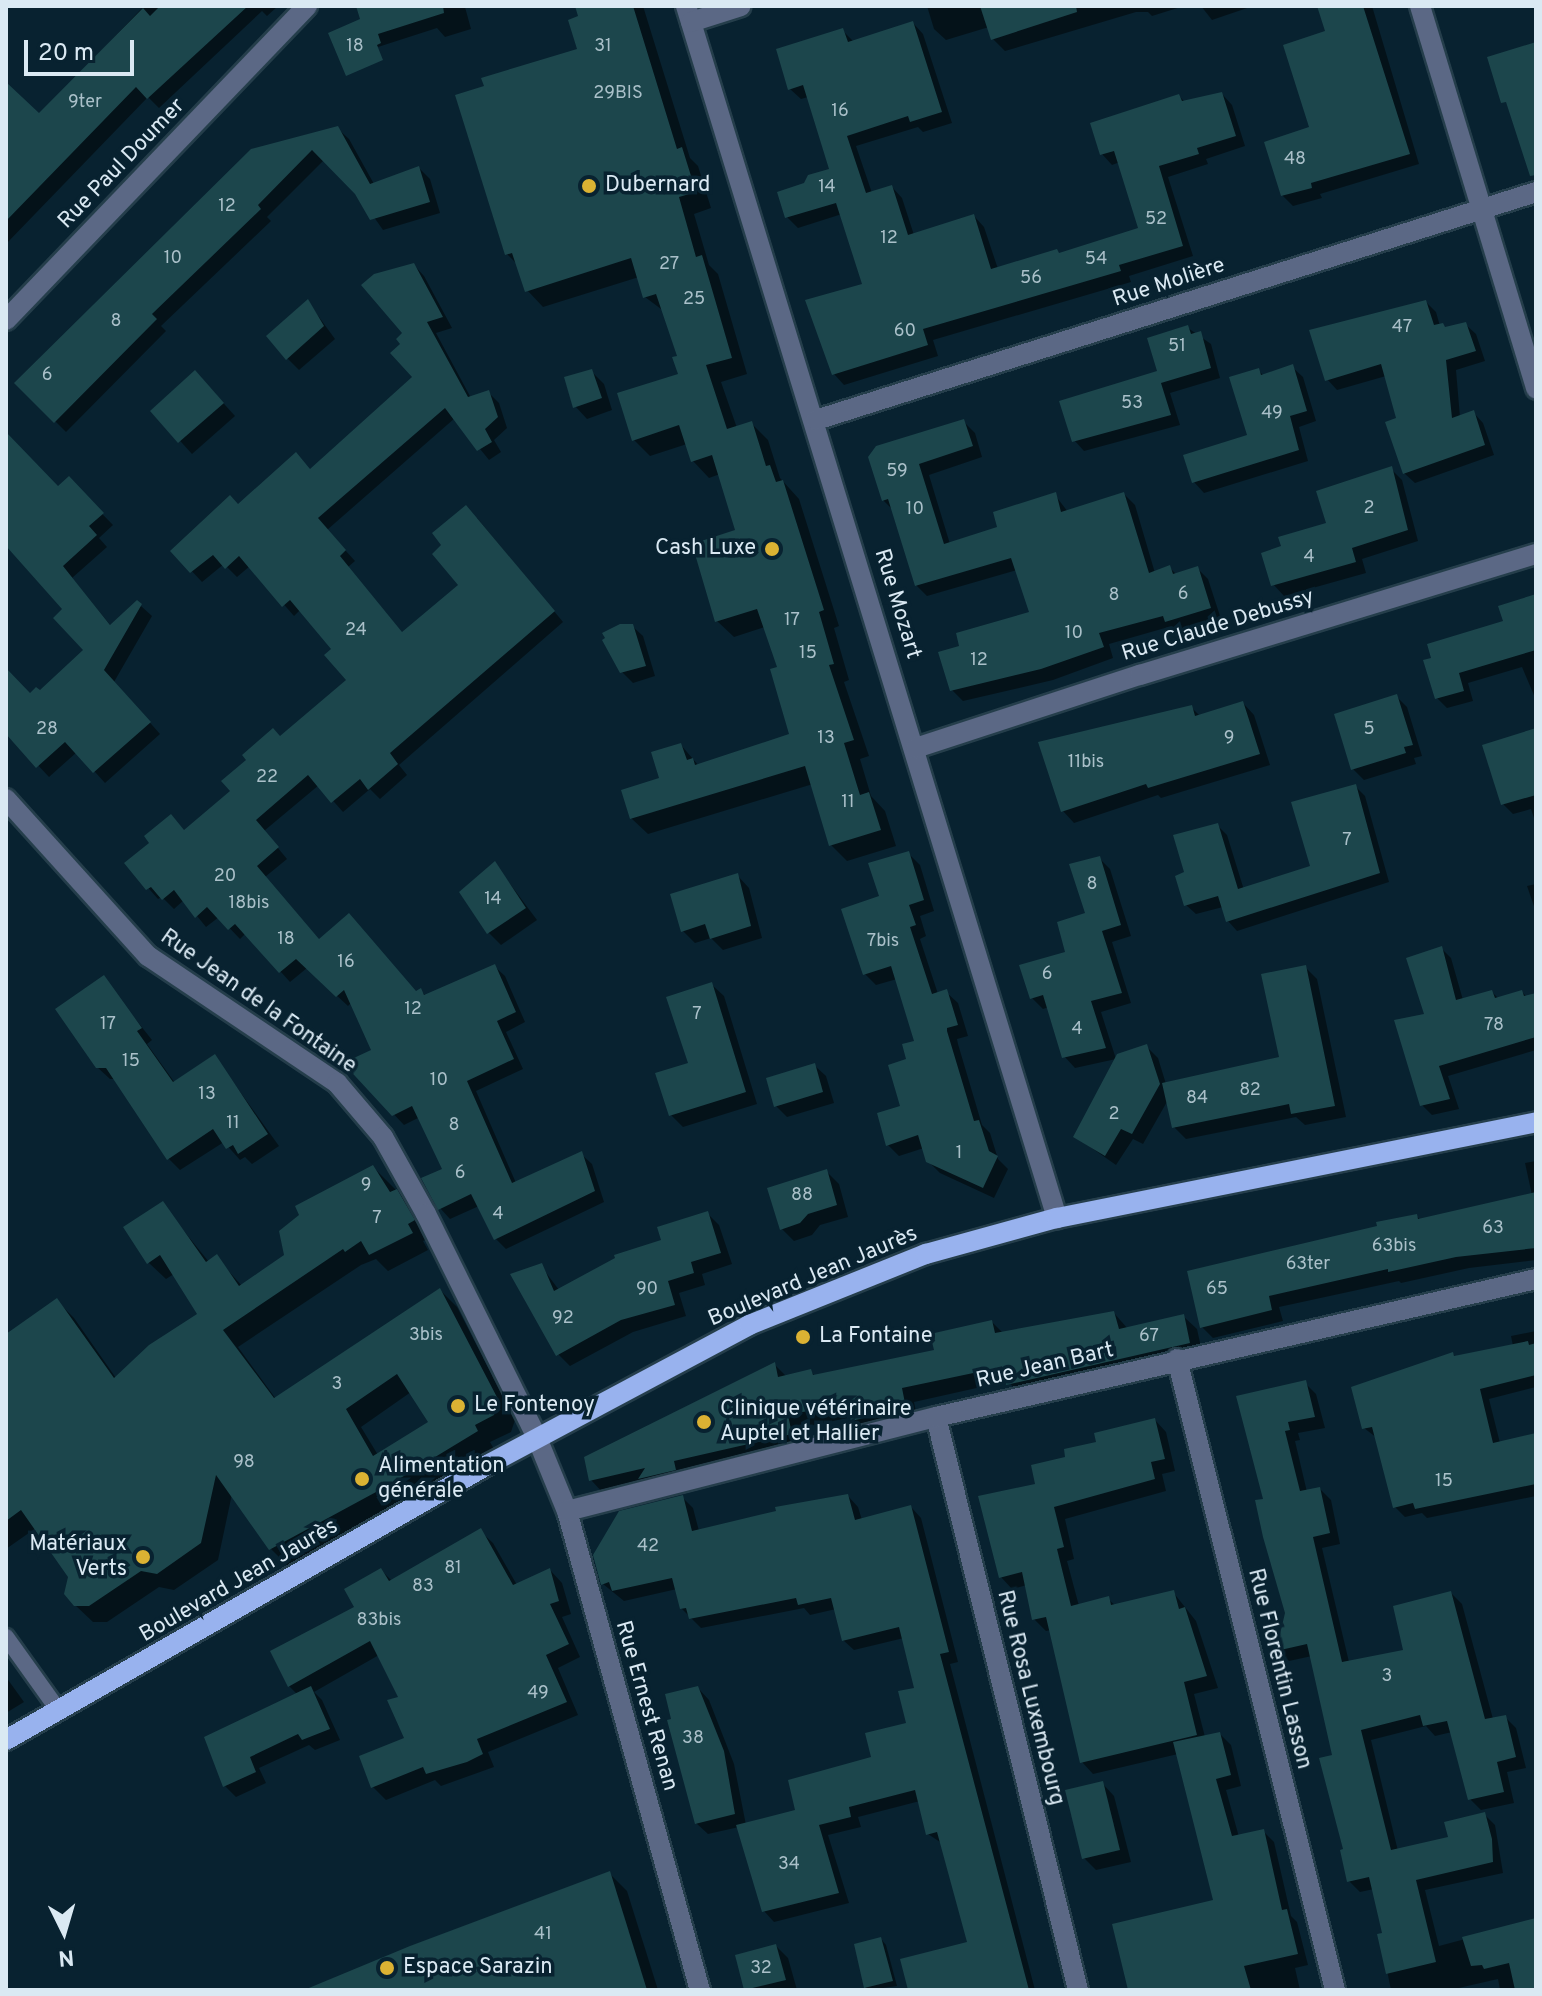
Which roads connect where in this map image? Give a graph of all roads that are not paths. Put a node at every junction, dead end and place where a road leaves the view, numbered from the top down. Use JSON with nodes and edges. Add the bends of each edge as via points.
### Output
{"nodes":[{"id":1,"x":307,"y":6,"type":"edge"},
{"id":2,"x":741,"y":6,"type":"edge"},
{"id":3,"x":1420,"y":6,"type":"edge"},
{"id":4,"x":689,"y":14,"type":"edge"},
{"id":5,"x":1536,"y":192,"type":"edge"},
{"id":6,"x":1480,"y":210,"type":"junction"},
{"id":7,"x":6,"y":320,"type":"edge"},
{"id":8,"x":1536,"y":389,"type":"edge"},
{"id":9,"x":816,"y":420,"type":"junction"},
{"id":10,"x":1536,"y":554,"type":"edge"},
{"id":11,"x":916,"y":748,"type":"junction"},
{"id":12,"x":6,"y":799,"type":"edge"},
{"id":13,"x":1536,"y":1122,"type":"edge"},
{"id":14,"x":1057,"y":1218,"type":"junction"},
{"id":15,"x":1536,"y":1279,"type":"edge"},
{"id":16,"x":1177,"y":1359,"type":"junction"},
{"id":17,"x":936,"y":1417,"type":"junction"},
{"id":18,"x":537,"y":1438,"type":"junction"},
{"id":19,"x":567,"y":1511,"type":"junction"},
{"id":20,"x":6,"y":1637,"type":"edge"},
{"id":21,"x":59,"y":1711,"type":"junction"},
{"id":22,"x":6,"y":1740,"type":"edge"},
{"id":23,"x":700,"y":1990,"type":"edge"},
{"id":24,"x":1078,"y":1990,"type":"edge"},
{"id":25,"x":1335,"y":1990,"type":"edge"}],
"edges":[{"from":1,"to":7,"type":"street","name":"Rue Paul Doumer"},
{"from":2,"to":4,"type":"street"},
{"from":3,"to":6,"type":"street"},
{"from":4,"to":9,"type":"street","name":"Rue Mozart"},
{"from":5,"to":6,"type":"street","name":"Rue Molière"},
{"from":6,"to":8,"type":"street"},
{"from":6,"to":9,"type":"street","name":"Rue Molière"},
{"from":9,"to":11,"type":"street","name":"Rue Mozart"},
{"from":10,"to":11,"type":"street","name":"Rue Claude Debussy"},
{"from":11,"to":14,"type":"street","name":"Rue Mozart"},
{"from":12,"to":18,"type":"street","name":"Rue Jean de la Fontaine","via":[[148,956],[337,1083],[383,1137]]},
{"from":13,"to":14,"type":"main road","name":"Boulevard Jean Jaurès"},
{"from":14,"to":18,"type":"main road","name":"Boulevard Jean Jaurès","via":[[926,1254],[749,1325]]},
{"from":15,"to":16,"type":"street","name":"Rue Jean Bart"},
{"from":16,"to":17,"type":"street","name":"Rue Jean Bart"},
{"from":16,"to":25,"type":"street","name":"Rue Florentin Lasson"},
{"from":17,"to":19,"type":"street","name":"Rue Jean Bart"},
{"from":17,"to":24,"type":"street","name":"Rue Rosa Luxembourg"},
{"from":18,"to":19,"type":"street","name":"Rue Ernest Renan"},
{"from":18,"to":21,"type":"main road","name":"Boulevard Jean Jaurès"},
{"from":19,"to":23,"type":"street","name":"Rue Ernest Renan"},
{"from":20,"to":21,"type":"lane"},
{"from":21,"to":22,"type":"main road","name":"Boulevard Jean Jaurès"}]}
